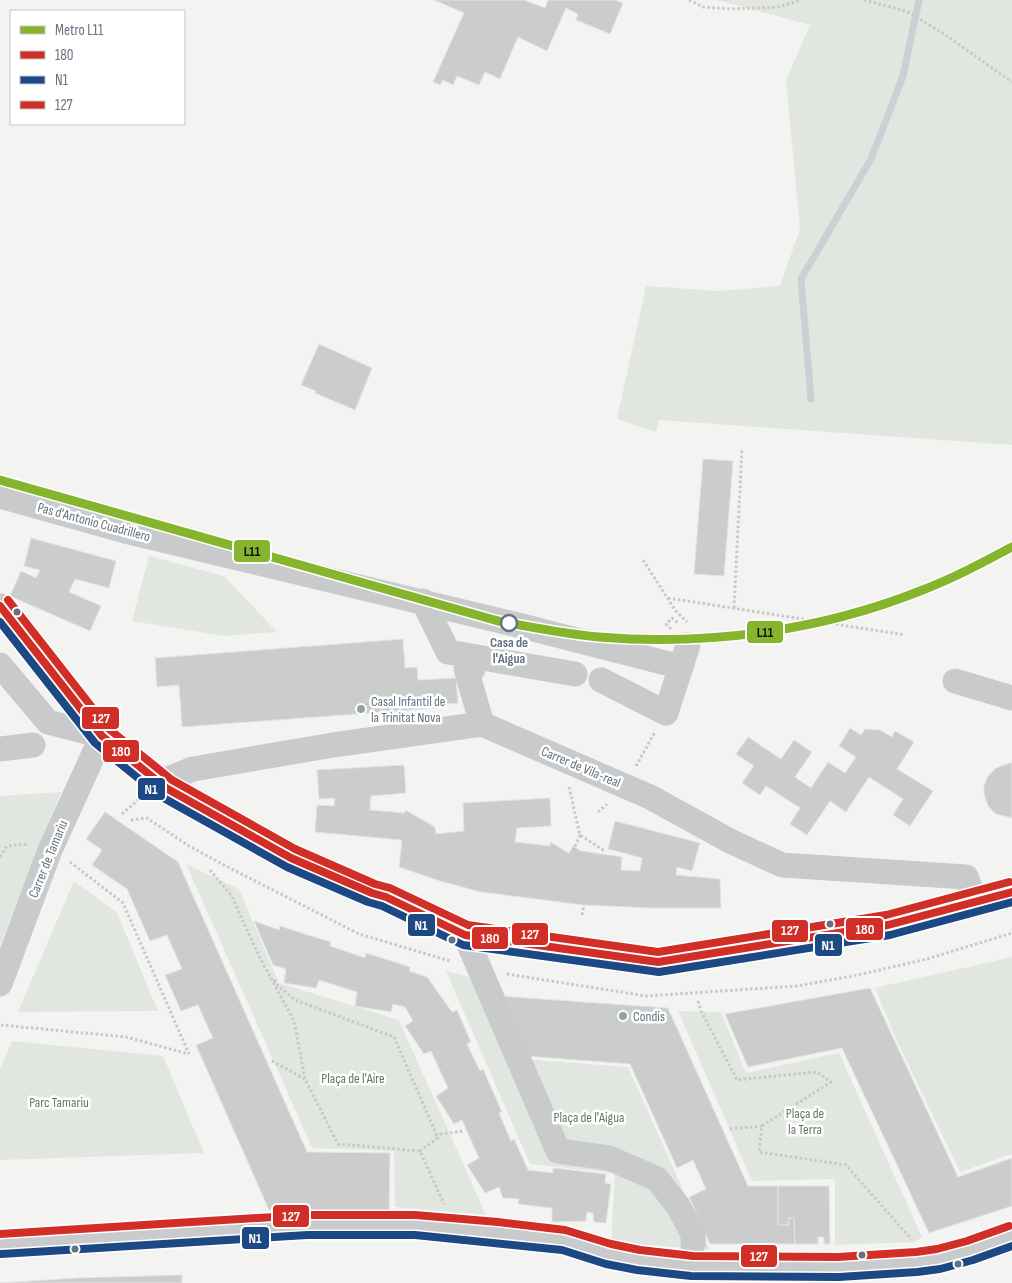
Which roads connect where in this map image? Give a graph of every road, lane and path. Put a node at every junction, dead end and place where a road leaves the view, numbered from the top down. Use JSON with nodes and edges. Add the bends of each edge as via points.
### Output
{"nodes":[{"id":1,"x":689,"y":0,"type":"edge"},
{"id":2,"x":801,"y":0,"type":"edge"},
{"id":3,"x":864,"y":0,"type":"edge"},
{"id":4,"x":1012,"y":82,"type":"edge"},
{"id":5,"x":742,"y":448,"type":"dead end"},
{"id":6,"x":0,"y":496,"type":"edge"},
{"id":7,"x":643,"y":560,"type":"dead end"},
{"id":8,"x":668,"y":598,"type":"junction"},
{"id":9,"x":423,"y":601,"type":"junction"},
{"id":10,"x":0,"y":606,"type":"edge"},
{"id":11,"x":734,"y":608,"type":"junction"},
{"id":12,"x":675,"y":610,"type":"dead end"},
{"id":13,"x":905,"y":634,"type":"dead end"},
{"id":14,"x":0,"y":665,"type":"edge"},
{"id":15,"x":575,"y":674,"type":"dead end"},
{"id":16,"x":601,"y":680,"type":"dead end"},
{"id":17,"x":476,"y":681,"type":"dead end"},
{"id":18,"x":955,"y":681,"type":"dead end"},
{"id":19,"x":1012,"y":698,"type":"edge"},
{"id":20,"x":666,"y":713,"type":"junction"},
{"id":21,"x":482,"y":724,"type":"junction"},
{"id":22,"x":102,"y":736,"type":"junction"},
{"id":23,"x":33,"y":745,"type":"dead end"},
{"id":24,"x":0,"y":749,"type":"edge"},
{"id":25,"x":564,"y":759,"type":"junction"},
{"id":26,"x":160,"y":782,"type":"junction"},
{"id":27,"x":625,"y":786,"type":"junction"},
{"id":28,"x":138,"y":800,"type":"dead end"},
{"id":29,"x":122,"y":814,"type":"dead end"},
{"id":30,"x":147,"y":818,"type":"dead end"},
{"id":31,"x":131,"y":820,"type":"dead end"},
{"id":32,"x":580,"y":835,"type":"junction"},
{"id":33,"x":31,"y":844,"type":"dead end"},
{"id":34,"x":606,"y":852,"type":"dead end"},
{"id":35,"x":63,"y":856,"type":"dead end"},
{"id":36,"x":0,"y":857,"type":"edge"},
{"id":37,"x":581,"y":858,"type":"dead end"},
{"id":38,"x":210,"y":870,"type":"dead end"},
{"id":39,"x":1012,"y":892,"type":"edge"},
{"id":40,"x":976,"y":902,"type":"junction"},
{"id":41,"x":584,"y":905,"type":"dead end"},
{"id":42,"x":582,"y":916,"type":"dead end"},
{"id":43,"x":465,"y":935,"type":"junction"},
{"id":44,"x":260,"y":958,"type":"junction"},
{"id":45,"x":0,"y":984,"type":"edge"},
{"id":46,"x":698,"y":1001,"type":"dead end"},
{"id":47,"x":2,"y":1025,"type":"dead end"},
{"id":48,"x":272,"y":1061,"type":"dead end"},
{"id":49,"x":305,"y":1079,"type":"junction"},
{"id":50,"x":762,"y":1126,"type":"junction"},
{"id":51,"x":730,"y":1129,"type":"dead end"},
{"id":52,"x":463,"y":1131,"type":"dead end"},
{"id":53,"x":435,"y":1135,"type":"junction"},
{"id":54,"x":420,"y":1150,"type":"junction"},
{"id":55,"x":445,"y":1208,"type":"dead end"},
{"id":56,"x":1012,"y":1235,"type":"edge"},
{"id":57,"x":914,"y":1242,"type":"dead end"},
{"id":58,"x":0,"y":1244,"type":"edge"},
{"id":59,"x":693,"y":1245,"type":"dead end"}],
"edges":[{"from":1,"to":2,"type":"path","via":[[703,7],[732,9],[780,7]]},
{"from":3,"to":4,"type":"path","via":[[906,11]]},
{"from":5,"to":11,"type":"path"},
{"from":6,"to":9,"type":"street","name":"Pas d'Antonio Cuadrillero","via":[[125,531]]},
{"from":7,"to":8,"type":"path"},
{"from":8,"to":11,"type":"path"},
{"from":8,"to":12,"type":"path"},
{"from":9,"to":15,"type":"street","via":[[448,652],[517,672]]},
{"from":9,"to":20,"type":"street","name":"Pas d'Antonio Cuadrillero","via":[[684,656]]},
{"from":10,"to":22,"type":"street"},
{"from":11,"to":13,"type":"path"},
{"from":14,"to":22,"type":"street","via":[[48,722]]},
{"from":16,"to":20,"type":"street"},
{"from":17,"to":21,"type":"street"},
{"from":18,"to":19,"type":"street"},
{"from":20,"to":27,"type":"path"},
{"from":21,"to":25,"type":"street","name":"Carrer de Vila-real"},
{"from":21,"to":26,"type":"street","via":[[193,768]]},
{"from":22,"to":26,"type":"street"},
{"from":22,"to":45,"type":"street","name":"Carrer de Tamariu","via":[[50,850]]},
{"from":23,"to":24,"type":"street"},
{"from":25,"to":27,"type":"street","name":"Carrer de Vila-real"},
{"from":25,"to":32,"type":"path"},
{"from":26,"to":43,"type":"street","via":[[291,858]]},
{"from":27,"to":40,"type":"street","name":"Carrer de Vila-real","via":[[782,865],[966,877]]},
{"from":28,"to":29,"type":"path"},
{"from":30,"to":31,"type":"path"},
{"from":32,"to":34,"type":"path"},
{"from":32,"to":37,"type":"path","via":[[573,851]]},
{"from":33,"to":36,"type":"path","via":[[7,846]]},
{"from":35,"to":47,"type":"path","via":[[123,903],[189,1054],[126,1037]]},
{"from":38,"to":44,"type":"path","via":[[231,895]]},
{"from":39,"to":40,"type":"street"},
{"from":40,"to":43,"type":"street","via":[[888,925],[658,962]]},
{"from":41,"to":42,"type":"path"},
{"from":43,"to":59,"type":"street","via":[[558,1151],[610,1158],[657,1179],[678,1206],[692,1234]]},
{"from":44,"to":49,"type":"path","via":[[294,1021]]},
{"from":44,"to":53,"type":"path","via":[[277,985],[295,1000],[394,1037]]},
{"from":46,"to":50,"type":"path","via":[[737,1080],[817,1072],[831,1082]]},
{"from":48,"to":49,"type":"path"},
{"from":49,"to":54,"type":"path","via":[[338,1144]]},
{"from":50,"to":51,"type":"path"},
{"from":50,"to":57,"type":"path","via":[[759,1152],[846,1165]]},
{"from":52,"to":53,"type":"path"},
{"from":53,"to":54,"type":"path","via":[[438,1138]]},
{"from":54,"to":55,"type":"path"},
{"from":56,"to":58,"type":"street","via":[[946,1258],[839,1267],[692,1266],[608,1254],[564,1240],[415,1225],[307,1226]]}]}
